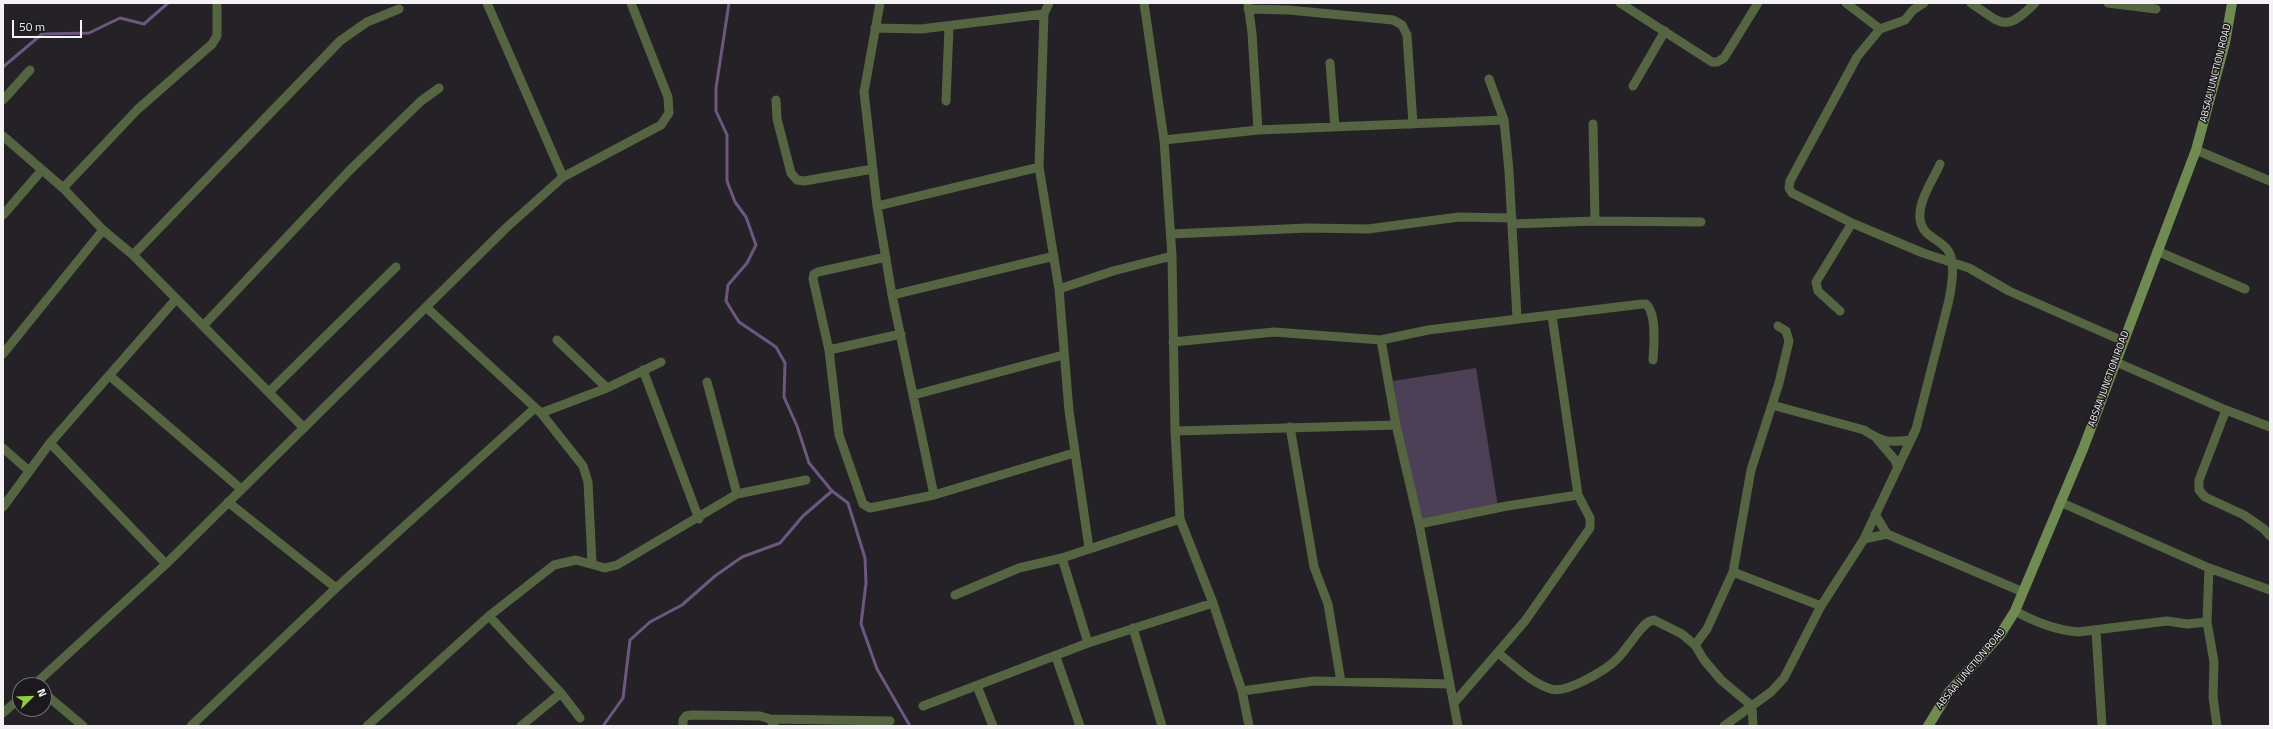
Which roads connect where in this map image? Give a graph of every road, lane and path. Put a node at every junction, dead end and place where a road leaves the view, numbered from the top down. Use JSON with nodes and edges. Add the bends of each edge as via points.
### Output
{"nodes":[{"id":1,"x":217,"y":3,"type":"edge"},
{"id":2,"x":487,"y":3,"type":"edge"},
{"id":3,"x":631,"y":3,"type":"edge"},
{"id":4,"x":880,"y":3,"type":"edge"},
{"id":5,"x":1049,"y":3,"type":"edge"},
{"id":6,"x":1144,"y":3,"type":"edge"},
{"id":7,"x":1620,"y":3,"type":"edge"},
{"id":8,"x":1758,"y":3,"type":"edge"},
{"id":9,"x":1846,"y":3,"type":"edge"},
{"id":10,"x":1924,"y":3,"type":"edge"},
{"id":11,"x":1971,"y":3,"type":"edge"},
{"id":12,"x":2035,"y":3,"type":"edge"},
{"id":13,"x":2108,"y":3,"type":"edge"},
{"id":14,"x":2232,"y":3,"type":"edge"},
{"id":15,"x":1248,"y":6,"type":"edge"},
{"id":16,"x":1323,"y":8,"type":"edge"},
{"id":17,"x":399,"y":9,"type":"dead end"},
{"id":18,"x":2156,"y":9,"type":"dead end"},
{"id":19,"x":1044,"y":14,"type":"junction"},
{"id":20,"x":949,"y":27,"type":"junction"},
{"id":21,"x":875,"y":28,"type":"junction"},
{"id":22,"x":1880,"y":29,"type":"junction"},
{"id":23,"x":1665,"y":31,"type":"junction"},
{"id":24,"x":1330,"y":63,"type":"dead end"},
{"id":25,"x":30,"y":70,"type":"dead end"},
{"id":26,"x":1489,"y":79,"type":"dead end"},
{"id":27,"x":1633,"y":86,"type":"dead end"},
{"id":28,"x":439,"y":88,"type":"dead end"},
{"id":29,"x":3,"y":100,"type":"edge"},
{"id":30,"x":776,"y":100,"type":"dead end"},
{"id":31,"x":946,"y":101,"type":"dead end"},
{"id":32,"x":1504,"y":120,"type":"junction"},
{"id":33,"x":1413,"y":124,"type":"junction"},
{"id":34,"x":1593,"y":124,"type":"dead end"},
{"id":35,"x":1335,"y":127,"type":"junction"},
{"id":36,"x":1258,"y":130,"type":"junction"},
{"id":37,"x":3,"y":136,"type":"edge"},
{"id":38,"x":1164,"y":140,"type":"junction"},
{"id":39,"x":2196,"y":150,"type":"junction"},
{"id":40,"x":1940,"y":164,"type":"dead end"},
{"id":41,"x":1039,"y":167,"type":"junction"},
{"id":42,"x":42,"y":170,"type":"junction"},
{"id":43,"x":873,"y":170,"type":"junction"},
{"id":44,"x":563,"y":177,"type":"junction"},
{"id":45,"x":2270,"y":181,"type":"edge"},
{"id":46,"x":63,"y":188,"type":"junction"},
{"id":47,"x":877,"y":206,"type":"junction"},
{"id":48,"x":3,"y":215,"type":"edge"},
{"id":49,"x":1512,"y":221,"type":"junction"},
{"id":50,"x":1595,"y":221,"type":"junction"},
{"id":51,"x":1701,"y":222,"type":"dead end"},
{"id":52,"x":1852,"y":223,"type":"junction"},
{"id":53,"x":103,"y":230,"type":"junction"},
{"id":54,"x":1171,"y":234,"type":"junction"},
{"id":55,"x":2157,"y":251,"type":"junction"},
{"id":56,"x":133,"y":254,"type":"junction"},
{"id":57,"x":1054,"y":256,"type":"junction"},
{"id":58,"x":1172,"y":256,"type":"junction"},
{"id":59,"x":886,"y":257,"type":"junction"},
{"id":60,"x":1951,"y":262,"type":"junction"},
{"id":61,"x":396,"y":267,"type":"dead end"},
{"id":62,"x":1058,"y":289,"type":"junction"},
{"id":63,"x":2245,"y":289,"type":"dead end"},
{"id":64,"x":892,"y":295,"type":"junction"},
{"id":65,"x":176,"y":299,"type":"junction"},
{"id":66,"x":426,"y":307,"type":"junction"},
{"id":67,"x":1840,"y":311,"type":"dead end"},
{"id":68,"x":1552,"y":316,"type":"junction"},
{"id":69,"x":1517,"y":318,"type":"junction"},
{"id":70,"x":204,"y":325,"type":"junction"},
{"id":71,"x":1778,"y":326,"type":"dead end"},
{"id":72,"x":901,"y":334,"type":"junction"},
{"id":73,"x":557,"y":340,"type":"dead end"},
{"id":74,"x":1381,"y":340,"type":"junction"},
{"id":75,"x":2123,"y":341,"type":"junction"},
{"id":76,"x":1173,"y":342,"type":"junction"},
{"id":77,"x":829,"y":350,"type":"junction"},
{"id":78,"x":3,"y":354,"type":"edge"},
{"id":79,"x":1063,"y":354,"type":"junction"},
{"id":80,"x":1653,"y":360,"type":"dead end"},
{"id":81,"x":661,"y":362,"type":"dead end"},
{"id":82,"x":2116,"y":362,"type":"junction"},
{"id":83,"x":643,"y":370,"type":"junction"},
{"id":84,"x":110,"y":376,"type":"junction"},
{"id":85,"x":707,"y":382,"type":"dead end"},
{"id":86,"x":607,"y":388,"type":"junction"},
{"id":87,"x":269,"y":392,"type":"junction"},
{"id":88,"x":914,"y":395,"type":"junction"},
{"id":89,"x":1772,"y":405,"type":"junction"},
{"id":90,"x":2226,"y":410,"type":"junction"},
{"id":91,"x":538,"y":411,"type":"junction"},
{"id":92,"x":1396,"y":425,"type":"junction"},
{"id":93,"x":2270,"y":427,"type":"edge"},
{"id":94,"x":304,"y":428,"type":"junction"},
{"id":95,"x":1290,"y":428,"type":"junction"},
{"id":96,"x":1175,"y":431,"type":"junction"},
{"id":97,"x":1876,"y":438,"type":"junction"},
{"id":98,"x":1910,"y":440,"type":"junction"},
{"id":99,"x":50,"y":443,"type":"junction"},
{"id":100,"x":3,"y":448,"type":"edge"},
{"id":101,"x":1074,"y":453,"type":"junction"},
{"id":102,"x":1898,"y":468,"type":"junction"},
{"id":103,"x":29,"y":471,"type":"junction"},
{"id":104,"x":806,"y":480,"type":"dead end"},
{"id":105,"x":241,"y":489,"type":"junction"},
{"id":106,"x":737,"y":494,"type":"junction"},
{"id":107,"x":934,"y":495,"type":"junction"},
{"id":108,"x":1578,"y":495,"type":"junction"},
{"id":109,"x":228,"y":502,"type":"junction"},
{"id":110,"x":2060,"y":502,"type":"junction"},
{"id":111,"x":3,"y":507,"type":"edge"},
{"id":112,"x":1875,"y":514,"type":"junction"},
{"id":113,"x":699,"y":519,"type":"junction"},
{"id":114,"x":1180,"y":519,"type":"junction"},
{"id":115,"x":1419,"y":524,"type":"junction"},
{"id":116,"x":1887,"y":534,"type":"junction"},
{"id":117,"x":2270,"y":536,"type":"edge"},
{"id":118,"x":1864,"y":539,"type":"junction"},
{"id":119,"x":1089,"y":548,"type":"junction"},
{"id":120,"x":1062,"y":558,"type":"junction"},
{"id":121,"x":592,"y":563,"type":"junction"},
{"id":122,"x":166,"y":564,"type":"junction"},
{"id":123,"x":2210,"y":568,"type":"junction"},
{"id":124,"x":1733,"y":572,"type":"junction"},
{"id":125,"x":336,"y":588,"type":"junction"},
{"id":126,"x":2270,"y":590,"type":"edge"},
{"id":127,"x":2023,"y":592,"type":"junction"},
{"id":128,"x":955,"y":594,"type":"dead end"},
{"id":129,"x":1213,"y":603,"type":"junction"},
{"id":130,"x":1821,"y":606,"type":"junction"},
{"id":131,"x":2015,"y":611,"type":"junction"},
{"id":132,"x":489,"y":616,"type":"junction"},
{"id":133,"x":2208,"y":622,"type":"junction"},
{"id":134,"x":1133,"y":628,"type":"junction"},
{"id":135,"x":2096,"y":631,"type":"junction"},
{"id":136,"x":1088,"y":643,"type":"junction"},
{"id":137,"x":1695,"y":644,"type":"junction"},
{"id":138,"x":1498,"y":652,"type":"junction"},
{"id":139,"x":1056,"y":657,"type":"junction"},
{"id":140,"x":43,"y":677,"type":"edge"},
{"id":141,"x":1341,"y":682,"type":"junction"},
{"id":142,"x":1450,"y":684,"type":"junction"},
{"id":143,"x":977,"y":686,"type":"junction"},
{"id":144,"x":1242,"y":690,"type":"junction"},
{"id":145,"x":561,"y":693,"type":"junction"},
{"id":146,"x":52,"y":700,"type":"edge"},
{"id":147,"x":1454,"y":703,"type":"junction"},
{"id":148,"x":12,"y":705,"type":"edge"},
{"id":149,"x":923,"y":706,"type":"dead end"},
{"id":150,"x":1752,"y":706,"type":"junction"},
{"id":151,"x":3,"y":713,"type":"edge"},
{"id":152,"x":580,"y":718,"type":"dead end"},
{"id":153,"x":890,"y":721,"type":"dead end"},
{"id":154,"x":772,"y":723,"type":"edge"},
{"id":155,"x":83,"y":726,"type":"edge"},
{"id":156,"x":191,"y":726,"type":"edge"},
{"id":157,"x":367,"y":726,"type":"edge"},
{"id":158,"x":520,"y":726,"type":"edge"},
{"id":159,"x":682,"y":726,"type":"edge"},
{"id":160,"x":992,"y":726,"type":"edge"},
{"id":161,"x":1080,"y":726,"type":"edge"},
{"id":162,"x":1162,"y":726,"type":"edge"},
{"id":163,"x":1249,"y":726,"type":"edge"},
{"id":164,"x":1458,"y":726,"type":"edge"},
{"id":165,"x":1724,"y":726,"type":"edge"},
{"id":166,"x":1753,"y":726,"type":"edge"},
{"id":167,"x":1928,"y":726,"type":"edge"},
{"id":168,"x":2102,"y":726,"type":"edge"},
{"id":169,"x":2217,"y":726,"type":"edge"}],
"edges":[{"from":1,"to":46,"type":"street","via":[[217,36],[212,44],[138,110]]},
{"from":2,"to":44,"type":"street"},
{"from":3,"to":44,"type":"street","via":[[668,98],[669,113],[662,126]]},
{"from":4,"to":21,"type":"street"},
{"from":5,"to":19,"type":"street"},
{"from":6,"to":38,"type":"street"},
{"from":7,"to":23,"type":"street"},
{"from":8,"to":23,"type":"street","via":[[1724,58],[1717,62],[1712,62]]},
{"from":9,"to":22,"type":"street"},
{"from":10,"to":22,"type":"street","via":[[1913,10],[1905,20]]},
{"from":11,"to":12,"type":"street","via":[[1999,21],[2007,23],[2017,20]]},
{"from":13,"to":18,"type":"street"},
{"from":14,"to":39,"type":"street","name":"ABSAA JUNCTION ROAD","via":[[2225,42]]},
{"from":15,"to":16,"type":"street"},
{"from":15,"to":36,"type":"street","via":[[1254,54]]},
{"from":16,"to":33,"type":"street","via":[[1393,20],[1402,25],[1407,35]]},
{"from":17,"to":56,"type":"street","via":[[367,22],[340,41]]},
{"from":19,"to":20,"type":"street"},
{"from":19,"to":41,"type":"street"},
{"from":20,"to":21,"type":"street"},
{"from":20,"to":31,"type":"street"},
{"from":21,"to":43,"type":"street","via":[[864,92]]},
{"from":22,"to":52,"type":"street","via":[[1857,57],[1790,181],[1789,188],[1792,193]]},
{"from":23,"to":27,"type":"street"},
{"from":24,"to":35,"type":"street"},
{"from":25,"to":29,"type":"street"},
{"from":26,"to":32,"type":"street"},
{"from":28,"to":70,"type":"street","via":[[421,101],[349,171]]},
{"from":30,"to":43,"type":"street","via":[[782,139],[791,173],[796,180],[804,182]]},
{"from":32,"to":33,"type":"street"},
{"from":32,"to":49,"type":"street"},
{"from":33,"to":35,"type":"street"},
{"from":34,"to":50,"type":"street"},
{"from":35,"to":36,"type":"street"},
{"from":36,"to":38,"type":"street"},
{"from":37,"to":42,"type":"street"},
{"from":38,"to":54,"type":"street"},
{"from":39,"to":45,"type":"street"},
{"from":39,"to":55,"type":"street","name":"ABSAA JUNCTION ROAD"},
{"from":40,"to":60,"type":"street","via":[[1922,201],[1920,218],[1924,231],[1950,253]]},
{"from":41,"to":47,"type":"street"},
{"from":41,"to":57,"type":"street"},
{"from":42,"to":46,"type":"street"},
{"from":42,"to":48,"type":"street"},
{"from":43,"to":47,"type":"street"},
{"from":44,"to":66,"type":"street","via":[[506,228]]},
{"from":46,"to":53,"type":"street"},
{"from":47,"to":59,"type":"street"},
{"from":49,"to":50,"type":"street"},
{"from":49,"to":54,"type":"street","via":[[1459,217],[1368,230],[1308,228]]},
{"from":49,"to":69,"type":"street"},
{"from":50,"to":51,"type":"street"},
{"from":52,"to":60,"type":"street"},
{"from":52,"to":67,"type":"street","via":[[1816,282],[1818,291]]},
{"from":53,"to":56,"type":"street"},
{"from":53,"to":78,"type":"street"},
{"from":54,"to":58,"type":"street"},
{"from":55,"to":63,"type":"street"},
{"from":55,"to":75,"type":"street","name":"ABSAA JUNCTION ROAD"},
{"from":56,"to":65,"type":"street"},
{"from":57,"to":62,"type":"street"},
{"from":57,"to":64,"type":"street"},
{"from":58,"to":62,"type":"street"},
{"from":58,"to":76,"type":"street"},
{"from":59,"to":64,"type":"street"},
{"from":59,"to":77,"type":"street","via":[[814,274]]},
{"from":60,"to":75,"type":"street","via":[[1969,268],[2009,290]]},
{"from":60,"to":98,"type":"street","via":[[1952,283],[1948,304],[1921,410]]},
{"from":61,"to":87,"type":"street"},
{"from":62,"to":79,"type":"street"},
{"from":64,"to":72,"type":"street"},
{"from":65,"to":70,"type":"street"},
{"from":65,"to":84,"type":"street"},
{"from":66,"to":91,"type":"street"},
{"from":66,"to":94,"type":"street"},
{"from":68,"to":69,"type":"street"},
{"from":68,"to":80,"type":"street","via":[[1646,304],[1651,311],[1654,329]]},
{"from":68,"to":108,"type":"street"},
{"from":69,"to":74,"type":"street","via":[[1428,330]]},
{"from":70,"to":87,"type":"street"},
{"from":71,"to":89,"type":"street","via":[[1786,331],[1789,341]]},
{"from":72,"to":77,"type":"street"},
{"from":72,"to":88,"type":"street"},
{"from":73,"to":86,"type":"street"},
{"from":74,"to":76,"type":"street","via":[[1274,332]]},
{"from":74,"to":92,"type":"street"},
{"from":75,"to":82,"type":"street","name":"ABSAA JUNCTION ROAD"},
{"from":76,"to":96,"type":"street"},
{"from":77,"to":107,"type":"street","via":[[839,435],[863,504],[870,508]]},
{"from":79,"to":88,"type":"street"},
{"from":79,"to":101,"type":"street"},
{"from":81,"to":83,"type":"street"},
{"from":82,"to":90,"type":"street"},
{"from":82,"to":110,"type":"street","name":"ABSAA JUNCTION ROAD"},
{"from":83,"to":86,"type":"street"},
{"from":83,"to":113,"type":"street"},
{"from":84,"to":99,"type":"street"},
{"from":84,"to":105,"type":"street"},
{"from":85,"to":106,"type":"street"},
{"from":86,"to":91,"type":"street"},
{"from":87,"to":94,"type":"street"},
{"from":88,"to":107,"type":"street"},
{"from":89,"to":97,"type":"street","via":[[1864,430]]},
{"from":89,"to":124,"type":"street","via":[[1751,470]]},
{"from":90,"to":93,"type":"street"},
{"from":90,"to":117,"type":"street","via":[[2199,480],[2199,490],[2205,497],[2244,514]]},
{"from":91,"to":121,"type":"street","via":[[583,466],[588,482]]},
{"from":91,"to":125,"type":"street"},
{"from":92,"to":95,"type":"street"},
{"from":92,"to":115,"type":"street"},
{"from":94,"to":105,"type":"street"},
{"from":95,"to":96,"type":"street"},
{"from":95,"to":141,"type":"street","via":[[1314,567],[1328,604]]},
{"from":96,"to":114,"type":"street"},
{"from":97,"to":98,"type":"street","via":[[1891,443]]},
{"from":97,"to":102,"type":"street"},
{"from":98,"to":102,"type":"street"},
{"from":99,"to":103,"type":"street"},
{"from":99,"to":122,"type":"street"},
{"from":100,"to":103,"type":"street"},
{"from":101,"to":107,"type":"street"},
{"from":101,"to":119,"type":"street"},
{"from":102,"to":112,"type":"street"},
{"from":103,"to":111,"type":"street"},
{"from":104,"to":106,"type":"street"},
{"from":105,"to":109,"type":"street"},
{"from":106,"to":113,"type":"street"},
{"from":108,"to":115,"type":"street"},
{"from":108,"to":138,"type":"street","via":[[1590,518],[1590,528],[1525,621]]},
{"from":109,"to":122,"type":"street"},
{"from":109,"to":125,"type":"street"},
{"from":110,"to":123,"type":"street"},
{"from":110,"to":127,"type":"street","name":"ABSAA JUNCTION ROAD"},
{"from":112,"to":116,"type":"street"},
{"from":112,"to":118,"type":"street"},
{"from":113,"to":121,"type":"street","via":[[617,565],[605,568]]},
{"from":114,"to":119,"type":"street"},
{"from":114,"to":129,"type":"street"},
{"from":115,"to":142,"type":"street"},
{"from":116,"to":118,"type":"street"},
{"from":116,"to":127,"type":"street"},
{"from":118,"to":130,"type":"street"},
{"from":119,"to":120,"type":"street"},
{"from":120,"to":128,"type":"street","via":[[1019,568]]},
{"from":120,"to":136,"type":"street"},
{"from":121,"to":132,"type":"street","via":[[576,560],[554,565]]},
{"from":122,"to":140,"type":"street"},
{"from":123,"to":126,"type":"street"},
{"from":123,"to":133,"type":"street"},
{"from":124,"to":130,"type":"street"},
{"from":124,"to":137,"type":"street","via":[[1707,629]]},
{"from":125,"to":156,"type":"street"},
{"from":127,"to":131,"type":"street","name":"ABSAA JUNCTION ROAD"},
{"from":129,"to":134,"type":"street"},
{"from":129,"to":144,"type":"street"},
{"from":130,"to":150,"type":"street","via":[[1784,678]]},
{"from":131,"to":135,"type":"street","via":[[2041,624],[2067,631]]},
{"from":131,"to":167,"type":"street","name":"ABSAA JUNCTION ROAD","via":[[2000,636],[1949,692]]},
{"from":132,"to":145,"type":"street"},
{"from":132,"to":157,"type":"street"},
{"from":133,"to":135,"type":"street","via":[[2187,624],[2167,621]]},
{"from":133,"to":169,"type":"street","via":[[2214,662],[2213,697]]},
{"from":134,"to":136,"type":"street"},
{"from":134,"to":162,"type":"street"},
{"from":135,"to":168,"type":"street"},
{"from":136,"to":139,"type":"street"},
{"from":137,"to":138,"type":"street","via":[[1659,621],[1649,620],[1617,660],[1562,691],[1551,689],[1532,679]]},
{"from":137,"to":150,"type":"street","via":[[1704,660],[1721,680]]},
{"from":138,"to":147,"type":"street"},
{"from":139,"to":143,"type":"street"},
{"from":139,"to":161,"type":"street"},
{"from":141,"to":142,"type":"street"},
{"from":141,"to":144,"type":"street","via":[[1314,681]]},
{"from":142,"to":147,"type":"street"},
{"from":143,"to":149,"type":"street"},
{"from":143,"to":160,"type":"street"},
{"from":144,"to":163,"type":"street"},
{"from":145,"to":152,"type":"street"},
{"from":145,"to":158,"type":"street"},
{"from":146,"to":155,"type":"street"},
{"from":147,"to":164,"type":"street"},
{"from":148,"to":151,"type":"street"},
{"from":150,"to":165,"type":"street"},
{"from":150,"to":166,"type":"street"},
{"from":153,"to":154,"type":"street"},
{"from":154,"to":159,"type":"street","via":[[760,716],[692,714],[686,716]]}]}
